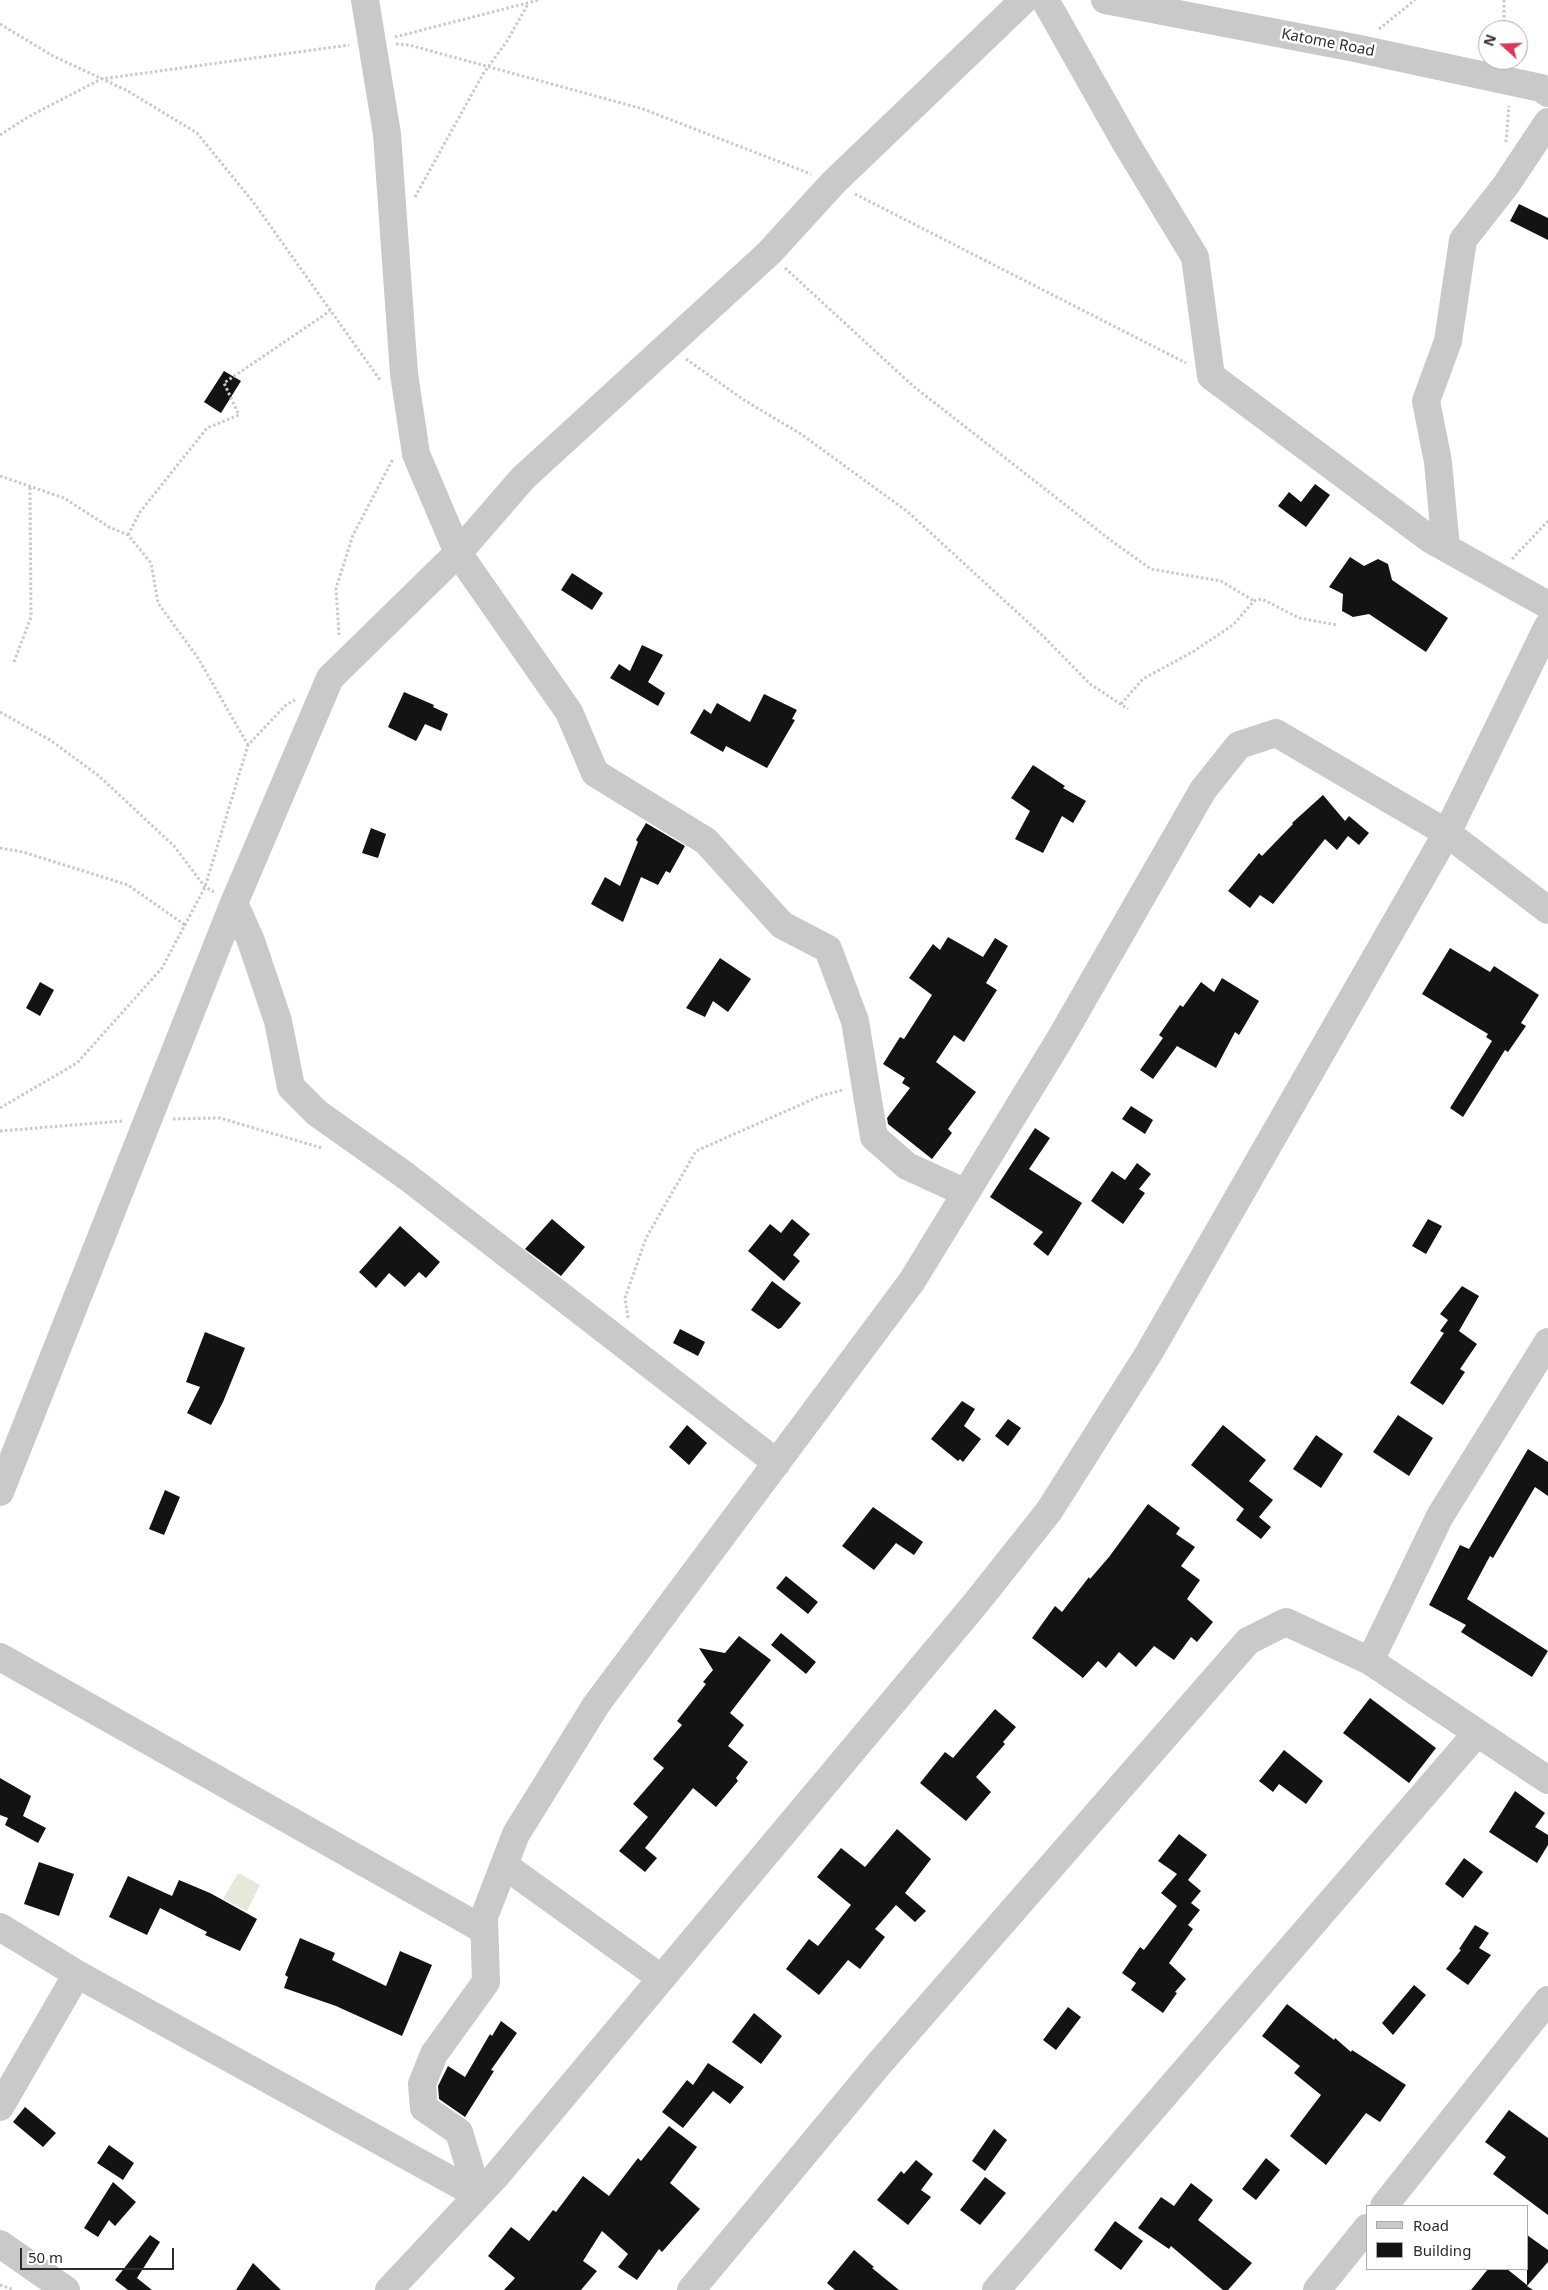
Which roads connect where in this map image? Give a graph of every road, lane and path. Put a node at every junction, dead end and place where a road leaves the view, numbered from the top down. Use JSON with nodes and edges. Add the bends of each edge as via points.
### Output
{"nodes":[{"id":1,"x":365,"y":0,"type":"edge"},
{"id":2,"x":539,"y":0,"type":"edge"},
{"id":3,"x":1024,"y":0,"type":"edge"},
{"id":4,"x":1045,"y":0,"type":"edge"},
{"id":5,"x":1105,"y":0,"type":"edge"},
{"id":6,"x":1416,"y":0,"type":"edge"},
{"id":7,"x":1504,"y":0,"type":"edge"},
{"id":8,"x":528,"y":4,"type":"junction"},
{"id":9,"x":1504,"y":20,"type":"edge"},
{"id":10,"x":0,"y":24,"type":"edge"},
{"id":11,"x":372,"y":42,"type":"junction"},
{"id":12,"x":1355,"y":48,"type":"junction"},
{"id":13,"x":101,"y":79,"type":"junction"},
{"id":14,"x":1512,"y":81,"type":"junction"},
{"id":15,"x":1548,"y":93,"type":"edge"},
{"id":16,"x":1548,"y":122,"type":"edge"},
{"id":17,"x":0,"y":135,"type":"edge"},
{"id":18,"x":1505,"y":150,"type":"dead end"},
{"id":19,"x":394,"y":228,"type":"junction"},
{"id":20,"x":769,"y":253,"type":"junction"},
{"id":21,"x":330,"y":311,"type":"junction"},
{"id":22,"x":667,"y":346,"type":"junction"},
{"id":23,"x":382,"y":388,"type":"dead end"},
{"id":24,"x":396,"y":454,"type":"dead end"},
{"id":25,"x":0,"y":476,"type":"edge"},
{"id":26,"x":30,"y":485,"type":"junction"},
{"id":27,"x":1548,"y":520,"type":"edge"},
{"id":28,"x":128,"y":535,"type":"junction"},
{"id":29,"x":1446,"y":548,"type":"junction"},
{"id":30,"x":458,"y":553,"type":"junction"},
{"id":31,"x":1496,"y":576,"type":"junction"},
{"id":32,"x":1254,"y":602,"type":"junction"},
{"id":33,"x":1548,"y":605,"type":"edge"},
{"id":34,"x":1337,"y":625,"type":"dead end"},
{"id":35,"x":1548,"y":626,"type":"edge"},
{"id":36,"x":340,"y":642,"type":"dead end"},
{"id":37,"x":14,"y":662,"type":"dead end"},
{"id":38,"x":330,"y":678,"type":"junction"},
{"id":39,"x":1121,"y":704,"type":"junction"},
{"id":40,"x":1128,"y":709,"type":"dead end"},
{"id":41,"x":0,"y":712,"type":"edge"},
{"id":42,"x":248,"y":745,"type":"junction"},
{"id":43,"x":1447,"y":833,"type":"junction"},
{"id":44,"x":0,"y":848,"type":"edge"},
{"id":45,"x":205,"y":887,"type":"junction"},
{"id":46,"x":234,"y":903,"type":"junction"},
{"id":47,"x":1548,"y":910,"type":"edge"},
{"id":48,"x":185,"y":926,"type":"junction"},
{"id":49,"x":866,"y":1084,"type":"junction"},
{"id":50,"x":0,"y":1108,"type":"edge"},
{"id":51,"x":148,"y":1119,"type":"junction"},
{"id":52,"x":0,"y":1131,"type":"edge"},
{"id":53,"x":323,"y":1148,"type":"dead end"},
{"id":54,"x":966,"y":1193,"type":"junction"},
{"id":55,"x":1548,"y":1342,"type":"edge"},
{"id":56,"x":634,"y":1351,"type":"junction"},
{"id":57,"x":777,"y":1463,"type":"junction"},
{"id":58,"x":0,"y":1492,"type":"edge"},
{"id":59,"x":0,"y":1657,"type":"edge"},
{"id":60,"x":1370,"y":1661,"type":"junction"},
{"id":61,"x":1477,"y":1733,"type":"junction"},
{"id":62,"x":1548,"y":1780,"type":"edge"},
{"id":63,"x":504,"y":1866,"type":"junction"},
{"id":64,"x":0,"y":1927,"type":"edge"},
{"id":65,"x":484,"y":1930,"type":"junction"},
{"id":66,"x":77,"y":1974,"type":"junction"},
{"id":67,"x":661,"y":1978,"type":"junction"},
{"id":68,"x":1548,"y":2000,"type":"edge"},
{"id":69,"x":0,"y":2107,"type":"edge"},
{"id":70,"x":478,"y":2195,"type":"junction"},
{"id":71,"x":1385,"y":2205,"type":"edge"},
{"id":72,"x":1366,"y":2229,"type":"edge"},
{"id":73,"x":0,"y":2244,"type":"edge"},
{"id":74,"x":0,"y":2285,"type":"edge"},
{"id":75,"x":14,"y":2290,"type":"edge"},
{"id":76,"x":66,"y":2290,"type":"edge"},
{"id":77,"x":389,"y":2290,"type":"edge"},
{"id":78,"x":691,"y":2290,"type":"edge"},
{"id":79,"x":996,"y":2290,"type":"edge"},
{"id":80,"x":1317,"y":2290,"type":"edge"}],
"edges":[{"from":1,"to":11,"type":"street"},
{"from":2,"to":8,"type":"path"},
{"from":3,"to":20,"type":"street","via":[[833,183]]},
{"from":4,"to":29,"type":"street","via":[[1194,257],[1211,376]]},
{"from":5,"to":12,"type":"street","name":"Katome Road"},
{"from":6,"to":12,"type":"path"},
{"from":7,"to":9,"type":"path"},
{"from":8,"to":11,"type":"path"},
{"from":8,"to":19,"type":"path","via":[[483,74],[412,202]]},
{"from":10,"to":13,"type":"path","via":[[53,56]]},
{"from":11,"to":13,"type":"path"},
{"from":11,"to":19,"type":"street","via":[[387,134]]},
{"from":12,"to":14,"type":"street","name":"Katome Road"},
{"from":13,"to":17,"type":"path"},
{"from":13,"to":21,"type":"path","via":[[126,90],[197,133],[254,203]]},
{"from":14,"to":15,"type":"street","name":"Katome Road","via":[[1542,88]]},
{"from":14,"to":18,"type":"path"},
{"from":16,"to":29,"type":"street","via":[[1506,185],[1463,240],[1448,341],[1426,401],[1438,462]]},
{"from":19,"to":30,"type":"street","via":[[404,374],[416,454]]},
{"from":20,"to":22,"type":"street"},
{"from":20,"to":32,"type":"path","via":[[914,386],[1113,542],[1152,569],[1221,581]]},
{"from":21,"to":23,"type":"path","via":[[380,379]]},
{"from":21,"to":28,"type":"path","via":[[224,383],[238,415],[207,428],[140,512]]},
{"from":22,"to":30,"type":"street","via":[[523,478]]},
{"from":22,"to":39,"type":"path","via":[[744,400],[801,434],[908,512],[1045,638],[1090,684]]},
{"from":24,"to":36,"type":"path","via":[[352,535],[336,588]]},
{"from":25,"to":26,"type":"path"},
{"from":26,"to":28,"type":"path","via":[[64,498],[109,527]]},
{"from":26,"to":37,"type":"path","via":[[31,617]]},
{"from":27,"to":31,"type":"path"},
{"from":28,"to":42,"type":"path","via":[[151,562],[158,603],[198,658]]},
{"from":29,"to":31,"type":"street"},
{"from":30,"to":38,"type":"street"},
{"from":30,"to":49,"type":"street","via":[[569,712],[596,773],[706,841],[782,925],[828,949],[855,1021]]},
{"from":31,"to":33,"type":"street"},
{"from":32,"to":34,"type":"path","via":[[1262,599],[1298,618]]},
{"from":32,"to":39,"type":"path","via":[[1233,626],[1143,679]]},
{"from":35,"to":43,"type":"street"},
{"from":38,"to":42,"type":"path","via":[[286,706]]},
{"from":38,"to":46,"type":"street"},
{"from":39,"to":40,"type":"path"},
{"from":41,"to":45,"type":"path","via":[[50,740],[99,776],[174,846]]},
{"from":42,"to":45,"type":"path"},
{"from":43,"to":47,"type":"street"},
{"from":43,"to":54,"type":"street","via":[[1276,733],[1239,745],[1203,790],[1060,1039]]},
{"from":43,"to":67,"type":"street","via":[[1149,1353],[1049,1511],[976,1603]]},
{"from":44,"to":48,"type":"path","via":[[23,852],[128,885]]},
{"from":45,"to":46,"type":"path"},
{"from":45,"to":48,"type":"path"},
{"from":46,"to":51,"type":"street"},
{"from":46,"to":56,"type":"street","via":[[251,941],[278,1021],[291,1088],[317,1113],[406,1176]]},
{"from":48,"to":50,"type":"path","via":[[162,968],[77,1063]]},
{"from":49,"to":54,"type":"street","via":[[874,1137],[907,1166]]},
{"from":49,"to":56,"type":"path","via":[[820,1096],[696,1151],[646,1238],[625,1298]]},
{"from":51,"to":52,"type":"path"},
{"from":51,"to":53,"type":"path","via":[[220,1118]]},
{"from":51,"to":58,"type":"street"},
{"from":54,"to":57,"type":"street","via":[[912,1281]]},
{"from":55,"to":60,"type":"street","via":[[1440,1516]]},
{"from":56,"to":57,"type":"street"},
{"from":57,"to":63,"type":"street","via":[[596,1706],[516,1834]]},
{"from":59,"to":65,"type":"street"},
{"from":60,"to":61,"type":"street"},
{"from":60,"to":78,"type":"street","via":[[1286,1622],[1248,1642],[878,2065]]},
{"from":61,"to":62,"type":"street"},
{"from":61,"to":79,"type":"street"},
{"from":63,"to":65,"type":"street","via":[[484,1917]]},
{"from":63,"to":67,"type":"street"},
{"from":64,"to":66,"type":"street"},
{"from":65,"to":70,"type":"street","via":[[486,1982],[434,2054],[422,2084],[424,2108],[459,2132]]},
{"from":66,"to":69,"type":"street"},
{"from":66,"to":70,"type":"street"},
{"from":67,"to":70,"type":"street"},
{"from":68,"to":71,"type":"street"},
{"from":70,"to":77,"type":"street"},
{"from":72,"to":80,"type":"street"},
{"from":73,"to":76,"type":"street"},
{"from":74,"to":75,"type":"path"}]}
